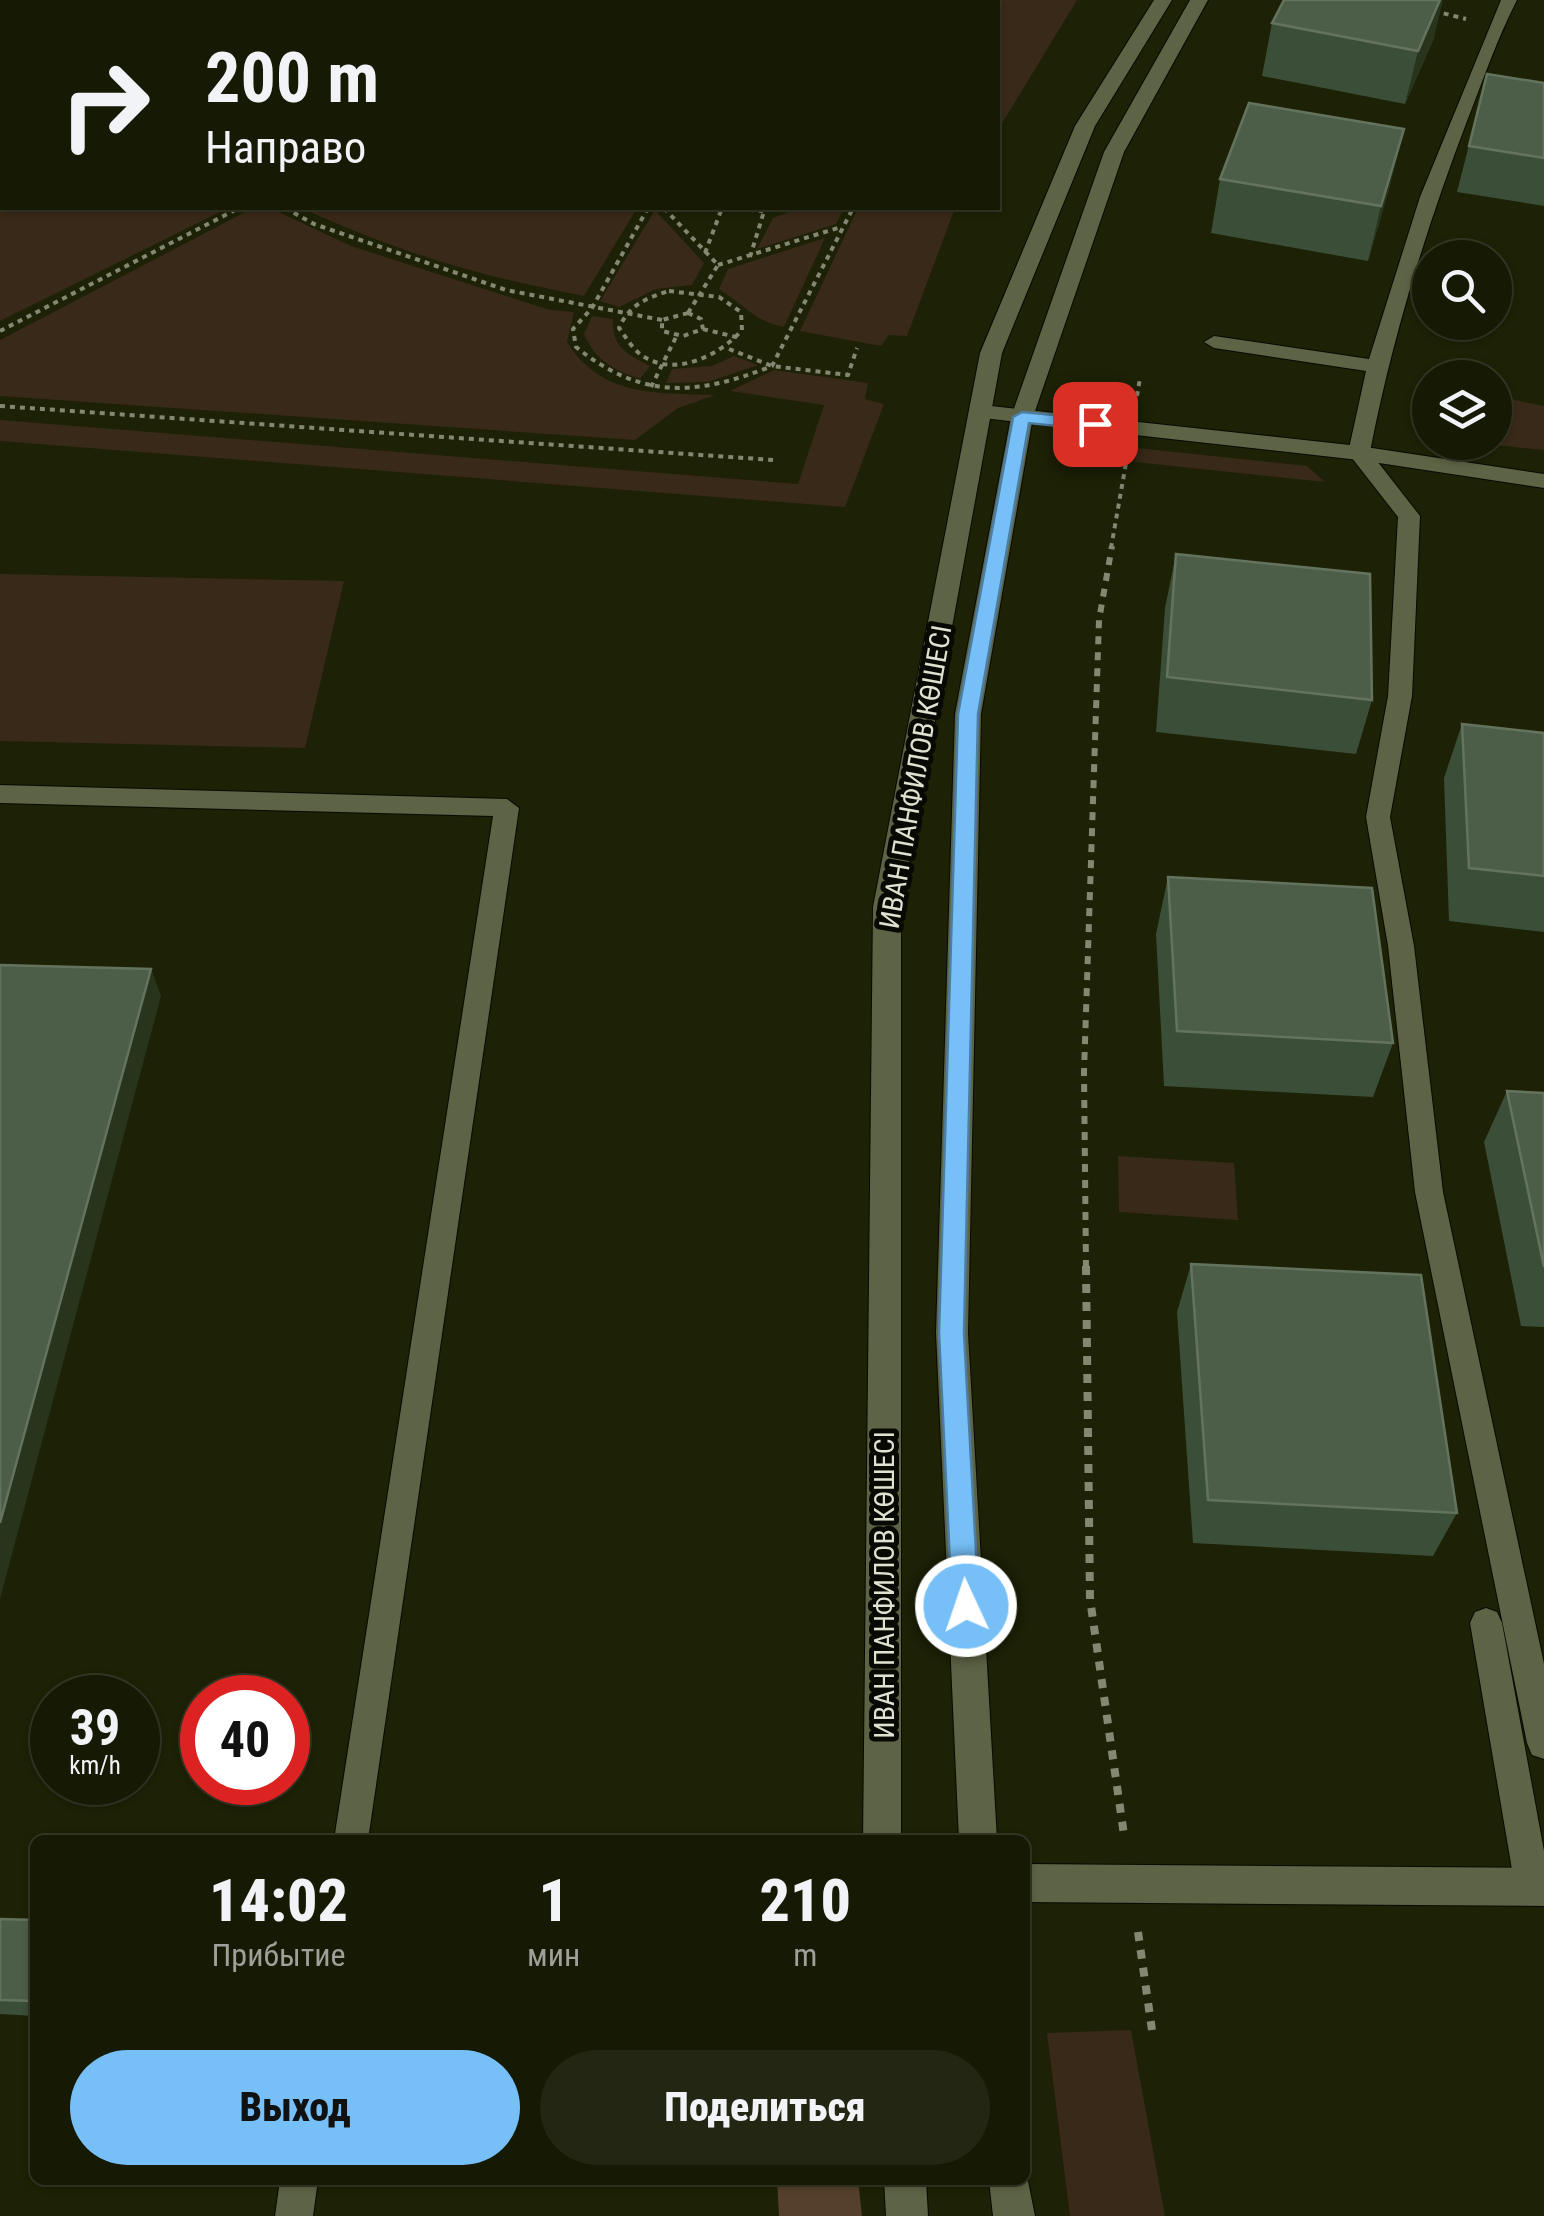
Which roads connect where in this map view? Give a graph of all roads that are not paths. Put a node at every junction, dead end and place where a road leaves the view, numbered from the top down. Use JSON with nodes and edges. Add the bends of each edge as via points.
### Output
{"nodes":[{"id":1,"x":1163,"y":0,"type":"edge"},
{"id":2,"x":1199,"y":0,"type":"edge"},
{"id":3,"x":1509,"y":0,"type":"edge"},
{"id":4,"x":1214,"y":342,"type":"dead end"},
{"id":5,"x":1374,"y":366,"type":"junction"},
{"id":6,"x":982,"y":412,"type":"junction"},
{"id":7,"x":1022,"y":417,"type":"junction"},
{"id":8,"x":1359,"y":453,"type":"junction"},
{"id":9,"x":1544,"y":481,"type":"edge"},
{"id":10,"x":0,"y":794,"type":"edge"},
{"id":11,"x":1486,"y":1622,"type":"dead end"},
{"id":12,"x":1544,"y":1742,"type":"edge"},
{"id":13,"x":351,"y":1835,"type":"edge"},
{"id":14,"x":882,"y":1835,"type":"edge"},
{"id":15,"x":978,"y":1835,"type":"edge"},
{"id":16,"x":1030,"y":1883,"type":"edge"},
{"id":17,"x":1539,"y":1887,"type":"edge"},
{"id":18,"x":298,"y":2185,"type":"edge"},
{"id":19,"x":905,"y":2185,"type":"edge"},
{"id":20,"x":1011,"y":2185,"type":"edge"},
{"id":21,"x":294,"y":2216,"type":"edge"},
{"id":22,"x":908,"y":2216,"type":"edge"},
{"id":23,"x":1014,"y":2216,"type":"edge"}],
"edges":[{"from":1,"to":6,"type":"street","name":"ИВАН ПАНФИЛОВ КӨШЕСІ","via":[[1085,126],[991,353]]},
{"from":2,"to":7,"type":"street","name":"ИВАН ПАНФИЛОВ КӨШЕСІ","via":[[1114,152]]},
{"from":3,"to":5,"type":"lane","via":[[1435,179]]},
{"from":4,"to":5,"type":"lane"},
{"from":5,"to":8,"type":"lane"},
{"from":6,"to":7,"type":"street"},
{"from":6,"to":14,"type":"street","name":"ИВАН ПАНФИЛОВ КӨШЕСІ","via":[[887,907]]},
{"from":7,"to":8,"type":"street"},
{"from":7,"to":15,"type":"street","name":"ИВАН ПАНФИЛОВ КӨШЕСІ","via":[[968,714],[952,1333]]},
{"from":8,"to":9,"type":"street"},
{"from":8,"to":12,"type":"lane","via":[[1409,516],[1400,696],[1378,817],[1401,946],[1429,1192]]},
{"from":10,"to":13,"type":"lane","via":[[507,808]]},
{"from":11,"to":17,"type":"lane"},
{"from":16,"to":17,"type":"street"},
{"from":18,"to":21,"type":"lane"},
{"from":19,"to":22,"type":"street"},
{"from":20,"to":23,"type":"street"}]}
